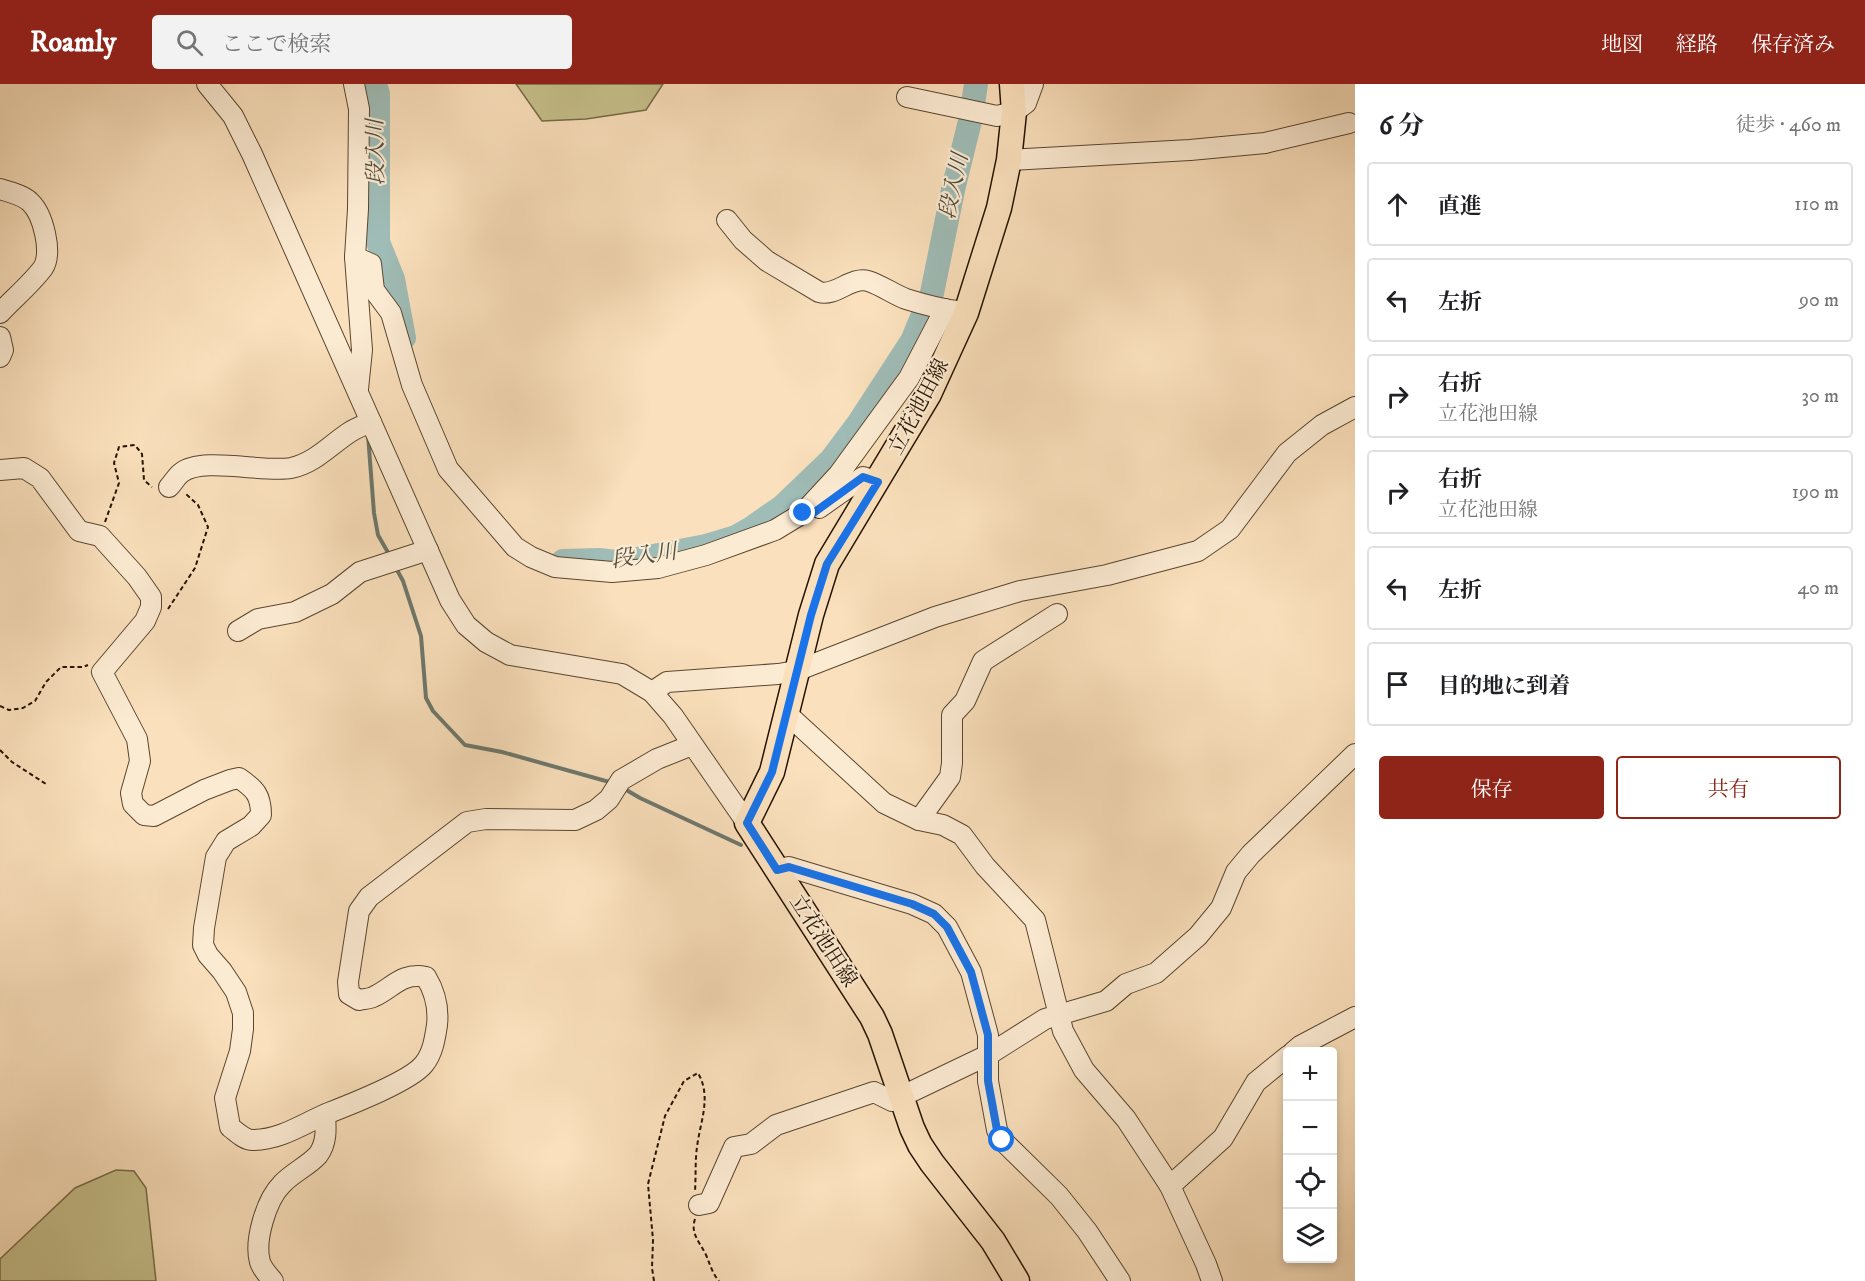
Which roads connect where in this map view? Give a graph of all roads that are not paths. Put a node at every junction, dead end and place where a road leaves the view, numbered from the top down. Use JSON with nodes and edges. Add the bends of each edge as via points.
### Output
{"nodes":[{"id":1,"x":207,"y":84,"type":"edge"},
{"id":2,"x":354,"y":84,"type":"edge"},
{"id":3,"x":1012,"y":84,"type":"edge"},
{"id":4,"x":1033,"y":84,"type":"edge"},
{"id":5,"x":907,"y":97,"type":"dead end"},
{"id":6,"x":1014,"y":112,"type":"junction"},
{"id":7,"x":1349,"y":123,"type":"dead end"},
{"id":8,"x":1009,"y":160,"type":"junction"},
{"id":9,"x":0,"y":189,"type":"edge"},
{"id":10,"x":728,"y":220,"type":"dead end"},
{"id":11,"x":355,"y":257,"type":"junction"},
{"id":12,"x":956,"y":311,"type":"junction"},
{"id":13,"x":0,"y":313,"type":"edge"},
{"id":14,"x":0,"y":337,"type":"edge"},
{"id":15,"x":0,"y":357,"type":"edge"},
{"id":16,"x":358,"y":392,"type":"junction"},
{"id":17,"x":1355,"y":407,"type":"edge"},
{"id":18,"x":371,"y":422,"type":"junction"},
{"id":19,"x":0,"y":470,"type":"edge"},
{"id":20,"x":878,"y":482,"type":"junction"},
{"id":21,"x":169,"y":487,"type":"road end"},
{"id":22,"x":803,"y":513,"type":"junction"},
{"id":23,"x":428,"y":550,"type":"junction"},
{"id":24,"x":1057,"y":614,"type":"dead end"},
{"id":25,"x":238,"y":631,"type":"dead end"},
{"id":26,"x":796,"y":670,"type":"junction"},
{"id":27,"x":652,"y":692,"type":"junction"},
{"id":28,"x":786,"y":713,"type":"junction"},
{"id":29,"x":692,"y":745,"type":"junction"},
{"id":30,"x":1355,"y":754,"type":"edge"},
{"id":31,"x":919,"y":820,"type":"junction"},
{"id":32,"x":747,"y":823,"type":"junction"},
{"id":33,"x":777,"y":870,"type":"junction"},
{"id":34,"x":1059,"y":1015,"type":"junction"},
{"id":35,"x":1355,"y":1017,"type":"edge"},
{"id":36,"x":1299,"y":1047,"type":"edge"},
{"id":37,"x":988,"y":1055,"type":"junction"},
{"id":38,"x":1283,"y":1059,"type":"edge"},
{"id":39,"x":902,"y":1096,"type":"junction"},
{"id":40,"x":325,"y":1115,"type":"junction"},
{"id":41,"x":1170,"y":1186,"type":"junction"},
{"id":42,"x":699,"y":1205,"type":"road end"},
{"id":43,"x":273,"y":1281,"type":"edge"},
{"id":44,"x":1017,"y":1281,"type":"edge"},
{"id":45,"x":1120,"y":1281,"type":"edge"},
{"id":46,"x":1212,"y":1281,"type":"edge"}],
"edges":[{"from":1,"to":16,"type":"street","via":[[233,116],[252,154]]},
{"from":2,"to":11,"type":"street","via":[[359,109]]},
{"from":3,"to":6,"type":"main road","name":"立花池田線"},
{"from":4,"to":6,"type":"street","via":[[1026,103]]},
{"from":5,"to":6,"type":"street","via":[[997,116]]},
{"from":6,"to":8,"type":"main road","name":"立花池田線"},
{"from":7,"to":8,"type":"street","via":[[1265,143]]},
{"from":8,"to":12,"type":"main road","name":"立花池田線","via":[[999,207]]},
{"from":9,"to":13,"type":"street","via":[[28,199],[35,207],[48,249],[43,268]]},
{"from":10,"to":12,"type":"street","via":[[767,261],[819,292],[825,294],[866,280],[906,299]]},
{"from":11,"to":16,"type":"street","via":[[362,350]]},
{"from":11,"to":22,"type":"street","via":[[371,264],[374,290],[391,313],[412,385],[448,469],[515,547],[531,557],[555,567],[612,572],[658,568],[733,546],[775,530]]},
{"from":12,"to":20,"type":"main road","name":"立花池田線","via":[[929,394]]},
{"from":12,"to":22,"type":"street","via":[[839,474]]},
{"from":14,"to":15,"type":"street"},
{"from":16,"to":18,"type":"street"},
{"from":17,"to":26,"type":"street","via":[[1322,425],[1287,453],[1230,529],[1198,551],[1107,575],[1020,591],[935,617]]},
{"from":18,"to":21,"type":"street","via":[[301,465],[274,470],[192,467]]},
{"from":18,"to":23,"type":"street"},
{"from":19,"to":40,"type":"street","via":[[24,468],[40,478],[79,531],[100,537],[151,597],[145,621],[102,672],[137,739],[140,761],[131,793],[133,804],[144,815],[154,816],[204,790],[239,778],[252,786],[261,801],[261,815],[226,841],[216,857],[204,928],[203,945],[236,992],[243,1013],[240,1051],[225,1098],[230,1127],[253,1140],[289,1133]]},
{"from":20,"to":22,"type":"street","via":[[863,477],[812,514]]},
{"from":20,"to":26,"type":"main road","name":"立花池田線","via":[[827,564]]},
{"from":23,"to":25,"type":"street","via":[[360,572],[332,594],[295,612],[258,619]]},
{"from":23,"to":27,"type":"street","via":[[450,600],[466,625],[486,642],[510,655],[622,674]]},
{"from":24,"to":31,"type":"street","via":[[983,661],[966,700],[952,715],[950,777]]},
{"from":26,"to":27,"type":"street","via":[[667,682]]},
{"from":26,"to":28,"type":"main road","name":"立花池田線"},
{"from":27,"to":29,"type":"street","via":[[674,716]]},
{"from":28,"to":31,"type":"street","via":[[884,803]]},
{"from":28,"to":32,"type":"main road","name":"立花池田線","via":[[772,772]]},
{"from":29,"to":32,"type":"street"},
{"from":29,"to":40,"type":"street","via":[[621,780],[609,799],[575,820],[467,822],[369,897],[359,911],[349,994],[359,1000],[372,998],[404,978],[426,977],[435,992],[435,1042],[424,1064],[407,1078]]},
{"from":30,"to":34,"type":"street","via":[[1251,854],[1236,872],[1221,908],[1198,936],[1156,973],[1126,984],[1106,1001]]},
{"from":31,"to":34,"type":"street","via":[[943,825],[962,835],[1035,920]]},
{"from":32,"to":33,"type":"main road","name":"立花池田線"},
{"from":33,"to":37,"type":"street","via":[[789,867],[934,914],[947,927],[971,972],[988,1035]]},
{"from":33,"to":39,"type":"main road","name":"立花池田線","via":[[872,1017]]},
{"from":34,"to":37,"type":"street"},
{"from":34,"to":41,"type":"street","via":[[1084,1070],[1126,1119]]},
{"from":35,"to":36,"type":"street"},
{"from":37,"to":39,"type":"street"},
{"from":37,"to":45,"type":"street","via":[[988,1081],[1002,1140],[1059,1196]]},
{"from":38,"to":41,"type":"street","via":[[1256,1082],[1223,1138]]},
{"from":39,"to":42,"type":"street","via":[[892,1101],[874,1092],[776,1125],[752,1144],[734,1147],[709,1203]]},
{"from":39,"to":44,"type":"main road","name":"立花池田線","via":[[920,1145],[993,1241]]},
{"from":40,"to":43,"type":"street","via":[[327,1134],[318,1154],[281,1184],[265,1216],[259,1244],[260,1264]]},
{"from":41,"to":46,"type":"street"}]}
